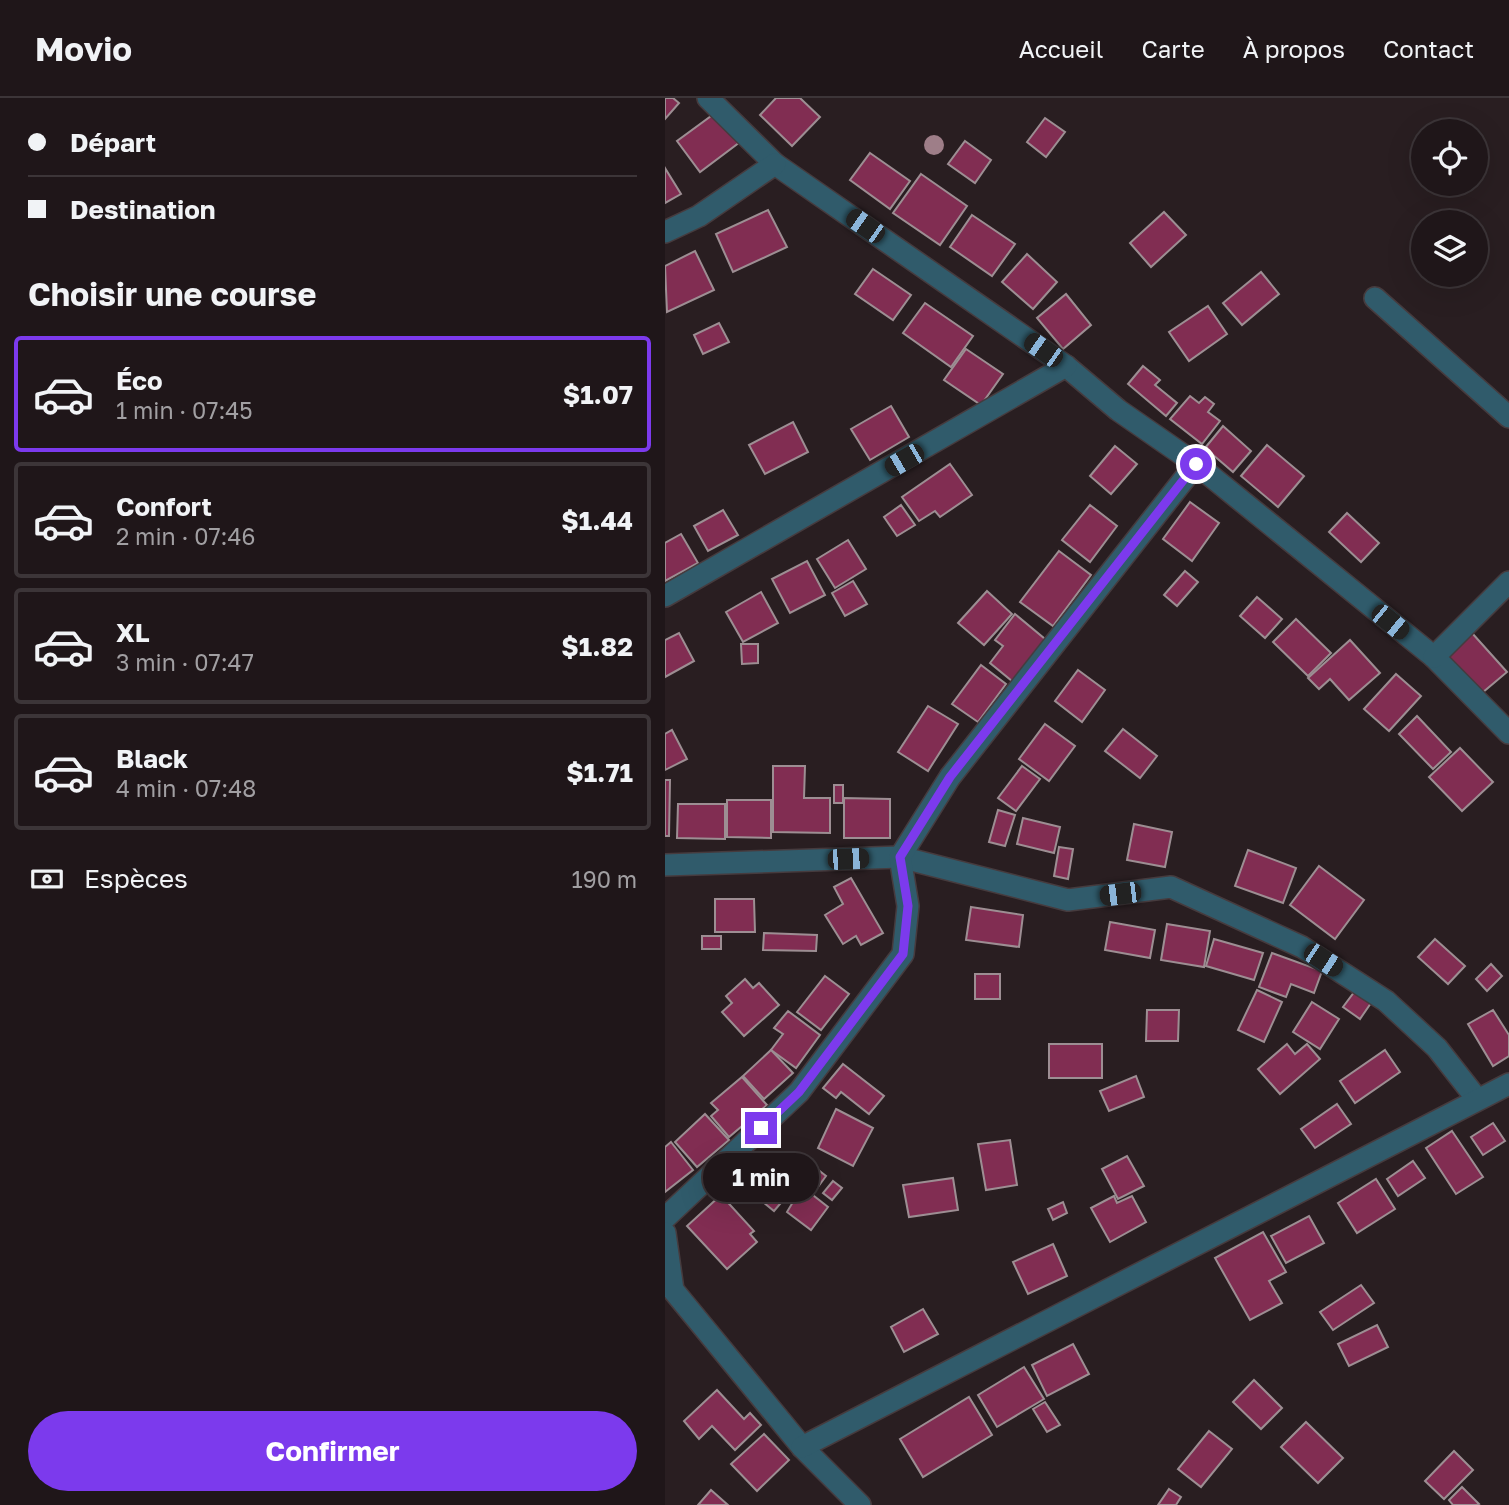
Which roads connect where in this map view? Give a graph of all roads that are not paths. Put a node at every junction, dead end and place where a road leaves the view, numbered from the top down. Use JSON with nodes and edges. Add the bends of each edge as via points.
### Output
{"nodes":[{"id":1,"x":708,"y":98,"type":"edge"},
{"id":2,"x":775,"y":164,"type":"junction"},
{"id":3,"x":665,"y":232,"type":"edge"},
{"id":4,"x":1375,"y":298,"type":"dead end"},
{"id":5,"x":1066,"y":366,"type":"junction"},
{"id":6,"x":1509,"y":417,"type":"edge"},
{"id":7,"x":1196,"y":464,"type":"junction"},
{"id":8,"x":1509,"y":582,"type":"edge"},
{"id":9,"x":665,"y":596,"type":"edge"},
{"id":10,"x":1434,"y":657,"type":"junction"},
{"id":11,"x":1509,"y":733,"type":"edge"},
{"id":12,"x":900,"y":857,"type":"junction"},
{"id":13,"x":665,"y":865,"type":"edge"},
{"id":14,"x":1509,"y":1084,"type":"edge"},
{"id":15,"x":1477,"y":1099,"type":"junction"},
{"id":16,"x":665,"y":1218,"type":"edge"},
{"id":17,"x":665,"y":1233,"type":"edge"},
{"id":18,"x":802,"y":1447,"type":"junction"},
{"id":19,"x":860,"y":1505,"type":"edge"}],
"edges":[{"from":1,"to":2,"type":"street"},
{"from":2,"to":3,"type":"street","via":[[699,216]]},
{"from":2,"to":5,"type":"street"},
{"from":4,"to":6,"type":"street"},
{"from":5,"to":7,"type":"street","via":[[1118,410]]},
{"from":5,"to":9,"type":"street"},
{"from":7,"to":10,"type":"street"},
{"from":7,"to":12,"type":"street","via":[[950,777]]},
{"from":8,"to":10,"type":"street"},
{"from":10,"to":11,"type":"street"},
{"from":12,"to":13,"type":"street"},
{"from":12,"to":15,"type":"street","via":[[1068,900],[1171,887],[1302,947],[1386,1001],[1437,1048]]},
{"from":12,"to":16,"type":"street","via":[[908,906],[903,954],[799,1092]]},
{"from":14,"to":15,"type":"street"},
{"from":15,"to":18,"type":"street"},
{"from":17,"to":18,"type":"street","via":[[673,1290]]},
{"from":18,"to":19,"type":"street"}]}
